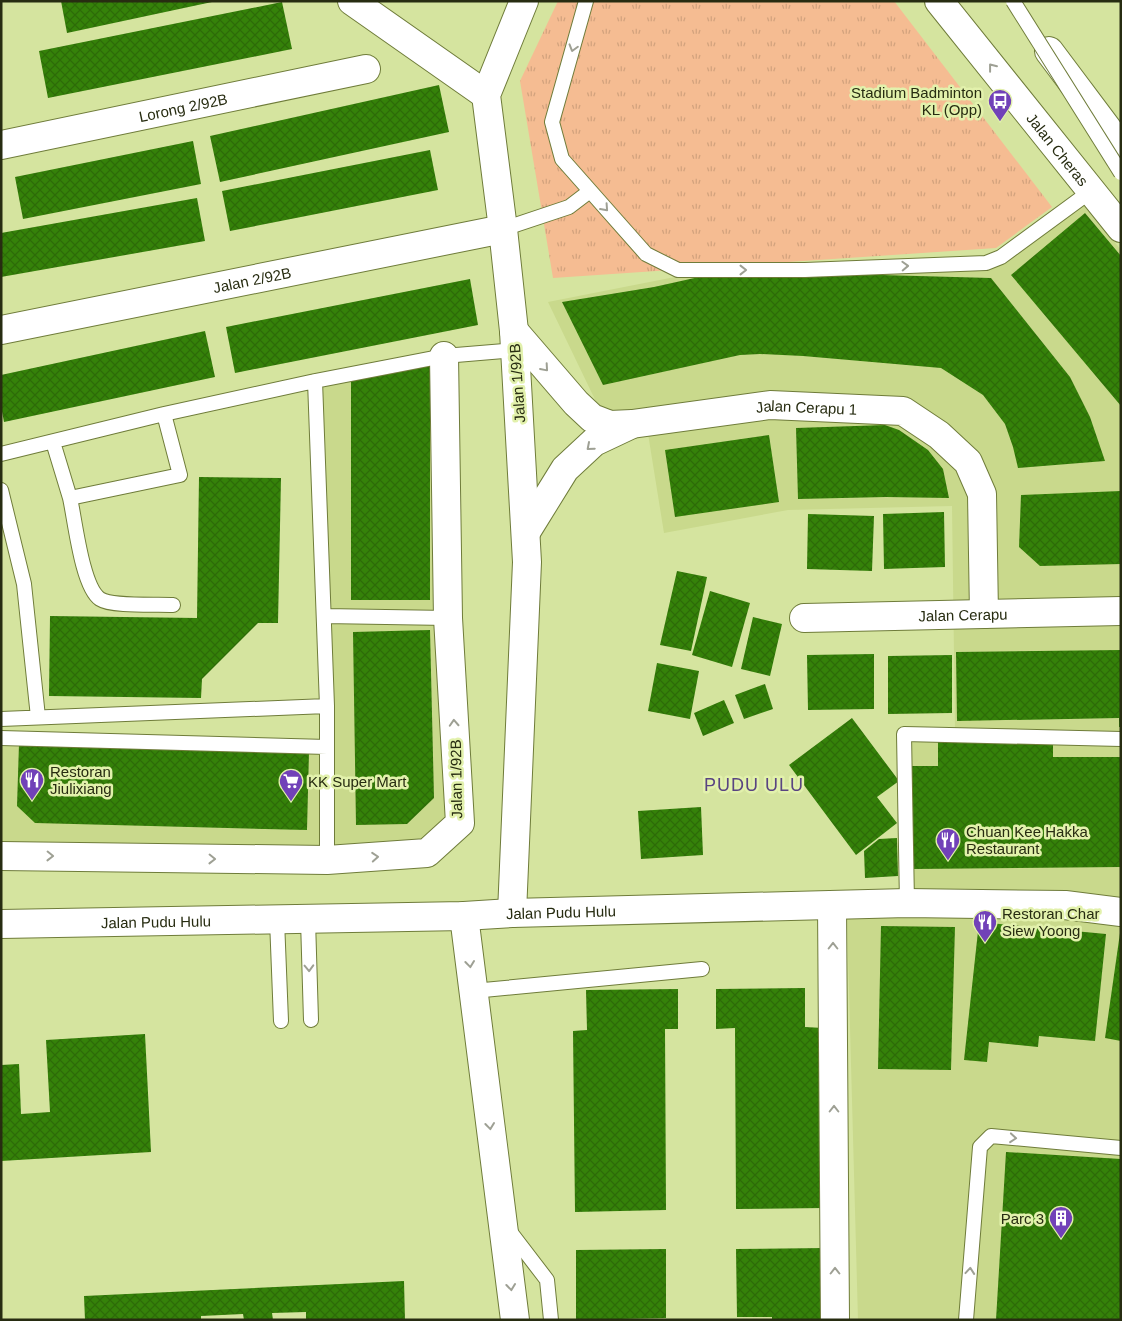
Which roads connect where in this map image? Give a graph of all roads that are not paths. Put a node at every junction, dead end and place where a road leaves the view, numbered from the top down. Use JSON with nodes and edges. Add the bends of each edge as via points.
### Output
{"nodes":[{"id":1,"x":352,"y":1,"type":"edge"},
{"id":2,"x":524,"y":1,"type":"edge"},
{"id":3,"x":586,"y":1,"type":"edge"},
{"id":4,"x":938,"y":1,"type":"edge"},
{"id":5,"x":950,"y":1,"type":"edge"},
{"id":6,"x":1012,"y":1,"type":"edge"},
{"id":7,"x":960,"y":26,"type":"junction"},
{"id":8,"x":366,"y":69,"type":"dead end"},
{"id":9,"x":486,"y":94,"type":"junction"},
{"id":10,"x":1,"y":146,"type":"edge"},
{"id":11,"x":1121,"y":147,"type":"edge"},
{"id":12,"x":1121,"y":173,"type":"edge"},
{"id":13,"x":590,"y":191,"type":"junction"},
{"id":14,"x":1091,"y":191,"type":"junction"},
{"id":15,"x":503,"y":228,"type":"junction"},
{"id":16,"x":1121,"y":228,"type":"edge"},
{"id":17,"x":1,"y":330,"type":"edge"},
{"id":18,"x":514,"y":340,"type":"junction"},
{"id":19,"x":444,"y":356,"type":"junction"},
{"id":20,"x":315,"y":381,"type":"junction"},
{"id":21,"x":164,"y":414,"type":"junction"},
{"id":22,"x":632,"y":424,"type":"junction"},
{"id":23,"x":53,"y":442,"type":"junction"},
{"id":24,"x":1,"y":454,"type":"edge"},
{"id":25,"x":1,"y":490,"type":"edge"},
{"id":26,"x":70,"y":498,"type":"junction"},
{"id":27,"x":526,"y":532,"type":"junction"},
{"id":28,"x":173,"y":605,"type":"dead end"},
{"id":29,"x":1121,"y":611,"type":"edge"},
{"id":30,"x":984,"y":614,"type":"junction"},
{"id":31,"x":324,"y":616,"type":"junction"},
{"id":32,"x":448,"y":618,"type":"junction"},
{"id":33,"x":804,"y":618,"type":"dead end"},
{"id":34,"x":327,"y":706,"type":"junction"},
{"id":35,"x":38,"y":717,"type":"junction"},
{"id":36,"x":1,"y":719,"type":"edge"},
{"id":37,"x":1,"y":738,"type":"edge"},
{"id":38,"x":1121,"y":739,"type":"edge"},
{"id":39,"x":327,"y":747,"type":"junction"},
{"id":40,"x":1,"y":856,"type":"edge"},
{"id":41,"x":327,"y":860,"type":"junction"},
{"id":42,"x":907,"y":903,"type":"junction"},
{"id":43,"x":832,"y":905,"type":"junction"},
{"id":44,"x":1121,"y":912,"type":"edge"},
{"id":45,"x":512,"y":913,"type":"junction"},
{"id":46,"x":464,"y":916,"type":"junction"},
{"id":47,"x":277,"y":920,"type":"junction"},
{"id":48,"x":308,"y":920,"type":"junction"},
{"id":49,"x":1,"y":924,"type":"edge"},
{"id":50,"x":702,"y":969,"type":"dead end"},
{"id":51,"x":473,"y":991,"type":"junction"},
{"id":52,"x":311,"y":1020,"type":"dead end"},
{"id":53,"x":281,"y":1021,"type":"dead end"},
{"id":54,"x":1121,"y":1148,"type":"edge"},
{"id":55,"x":503,"y":1223,"type":"junction"},
{"id":56,"x":515,"y":1320,"type":"edge"},
{"id":57,"x":551,"y":1320,"type":"edge"},
{"id":58,"x":835,"y":1320,"type":"edge"},
{"id":59,"x":966,"y":1320,"type":"edge"}],
"edges":[{"from":1,"to":9,"type":"street"},
{"from":2,"to":9,"type":"street","name":"Jalan 1/92B"},
{"from":3,"to":13,"type":"lane","one_way":true,"via":[[552,122],[562,159]]},
{"from":4,"to":7,"type":"street","name":"Jalan Cheras"},
{"from":5,"to":7,"type":"street"},
{"from":6,"to":11,"type":"street"},
{"from":6,"to":12,"type":"lane","bridge":true},
{"from":14,"to":7,"type":"street","name":"Jalan Cheras","one_way":true},
{"from":8,"to":10,"type":"street","name":"Lorong 2/92B"},
{"from":9,"to":15,"type":"street","name":"Jalan 1/92B"},
{"from":13,"to":14,"type":"lane","one_way":true,"via":[[646,254],[678,270],[796,270],[986,263],[1002,257]]},
{"from":13,"to":15,"type":"lane","via":[[569,207]]},
{"from":14,"to":16,"type":"street","name":"Jalan Cheras"},
{"from":15,"to":17,"type":"street","name":"Jalan 2/92B"},
{"from":15,"to":18,"type":"street","name":"Jalan 1/92B"},
{"from":18,"to":19,"type":"lane"},
{"from":18,"to":22,"type":"street","name":"Jalan Cerapu 1","one_way":true,"via":[[592,418],[610,425]]},
{"from":18,"to":27,"type":"street","name":"Jalan 1/92B"},
{"from":19,"to":20,"type":"lane"},
{"from":19,"to":32,"type":"street","name":"Jalan 1/92B"},
{"from":20,"to":21,"type":"lane"},
{"from":20,"to":31,"type":"lane"},
{"from":21,"to":23,"type":"lane"},
{"from":21,"to":26,"type":"lane","via":[[180,475]]},
{"from":22,"to":27,"type":"street","one_way":true,"via":[[594,442],[565,469]]},
{"from":22,"to":30,"type":"street","name":"Jalan Cerapu 1","via":[[770,405],[903,411],[939,434],[968,462],[982,494]]},
{"from":23,"to":24,"type":"lane"},
{"from":23,"to":26,"type":"lane"},
{"from":25,"to":35,"type":"lane","via":[[24,584]]},
{"from":26,"to":28,"type":"lane","via":[[84,572],[100,599],[112,603]]},
{"from":27,"to":45,"type":"street","name":"Jalan 1/92B"},
{"from":29,"to":30,"type":"street","name":"Jalan Cerapu"},
{"from":30,"to":33,"type":"street","name":"Jalan Cerapu"},
{"from":31,"to":32,"type":"lane"},
{"from":31,"to":34,"type":"lane"},
{"from":41,"to":32,"type":"street","name":"Jalan 1/92B","one_way":true,"via":[[427,853],[460,823]]},
{"from":34,"to":35,"type":"lane"},
{"from":34,"to":39,"type":"lane"},
{"from":35,"to":36,"type":"lane"},
{"from":37,"to":39,"type":"lane"},
{"from":38,"to":42,"type":"lane","via":[[904,734]]},
{"from":39,"to":41,"type":"lane"},
{"from":40,"to":41,"type":"street","name":"Jalan 1/92B","one_way":true},
{"from":42,"to":43,"type":"street","name":"Jalan Pudu Hulu"},
{"from":42,"to":44,"type":"street","name":"Jalan Pudu Hulu","via":[[1065,905]]},
{"from":43,"to":45,"type":"street","name":"Jalan Pudu Hulu"},
{"from":58,"to":43,"type":"street","one_way":true},
{"from":45,"to":46,"type":"street","name":"Jalan Pudu Hulu"},
{"from":46,"to":48,"type":"street","name":"Jalan Pudu Hulu"},
{"from":46,"to":51,"type":"street","one_way":true},
{"from":47,"to":48,"type":"street","name":"Jalan Pudu Hulu"},
{"from":47,"to":49,"type":"street","name":"Jalan Pudu Hulu"},
{"from":47,"to":53,"type":"lane"},
{"from":48,"to":52,"type":"lane","one_way":true},
{"from":50,"to":51,"type":"lane"},
{"from":51,"to":55,"type":"street","one_way":true},
{"from":59,"to":54,"type":"lane","one_way":true,"via":[[980,1148],[991,1136]]},
{"from":55,"to":56,"type":"street","one_way":true},
{"from":55,"to":57,"type":"lane","via":[[548,1280]]}]}
